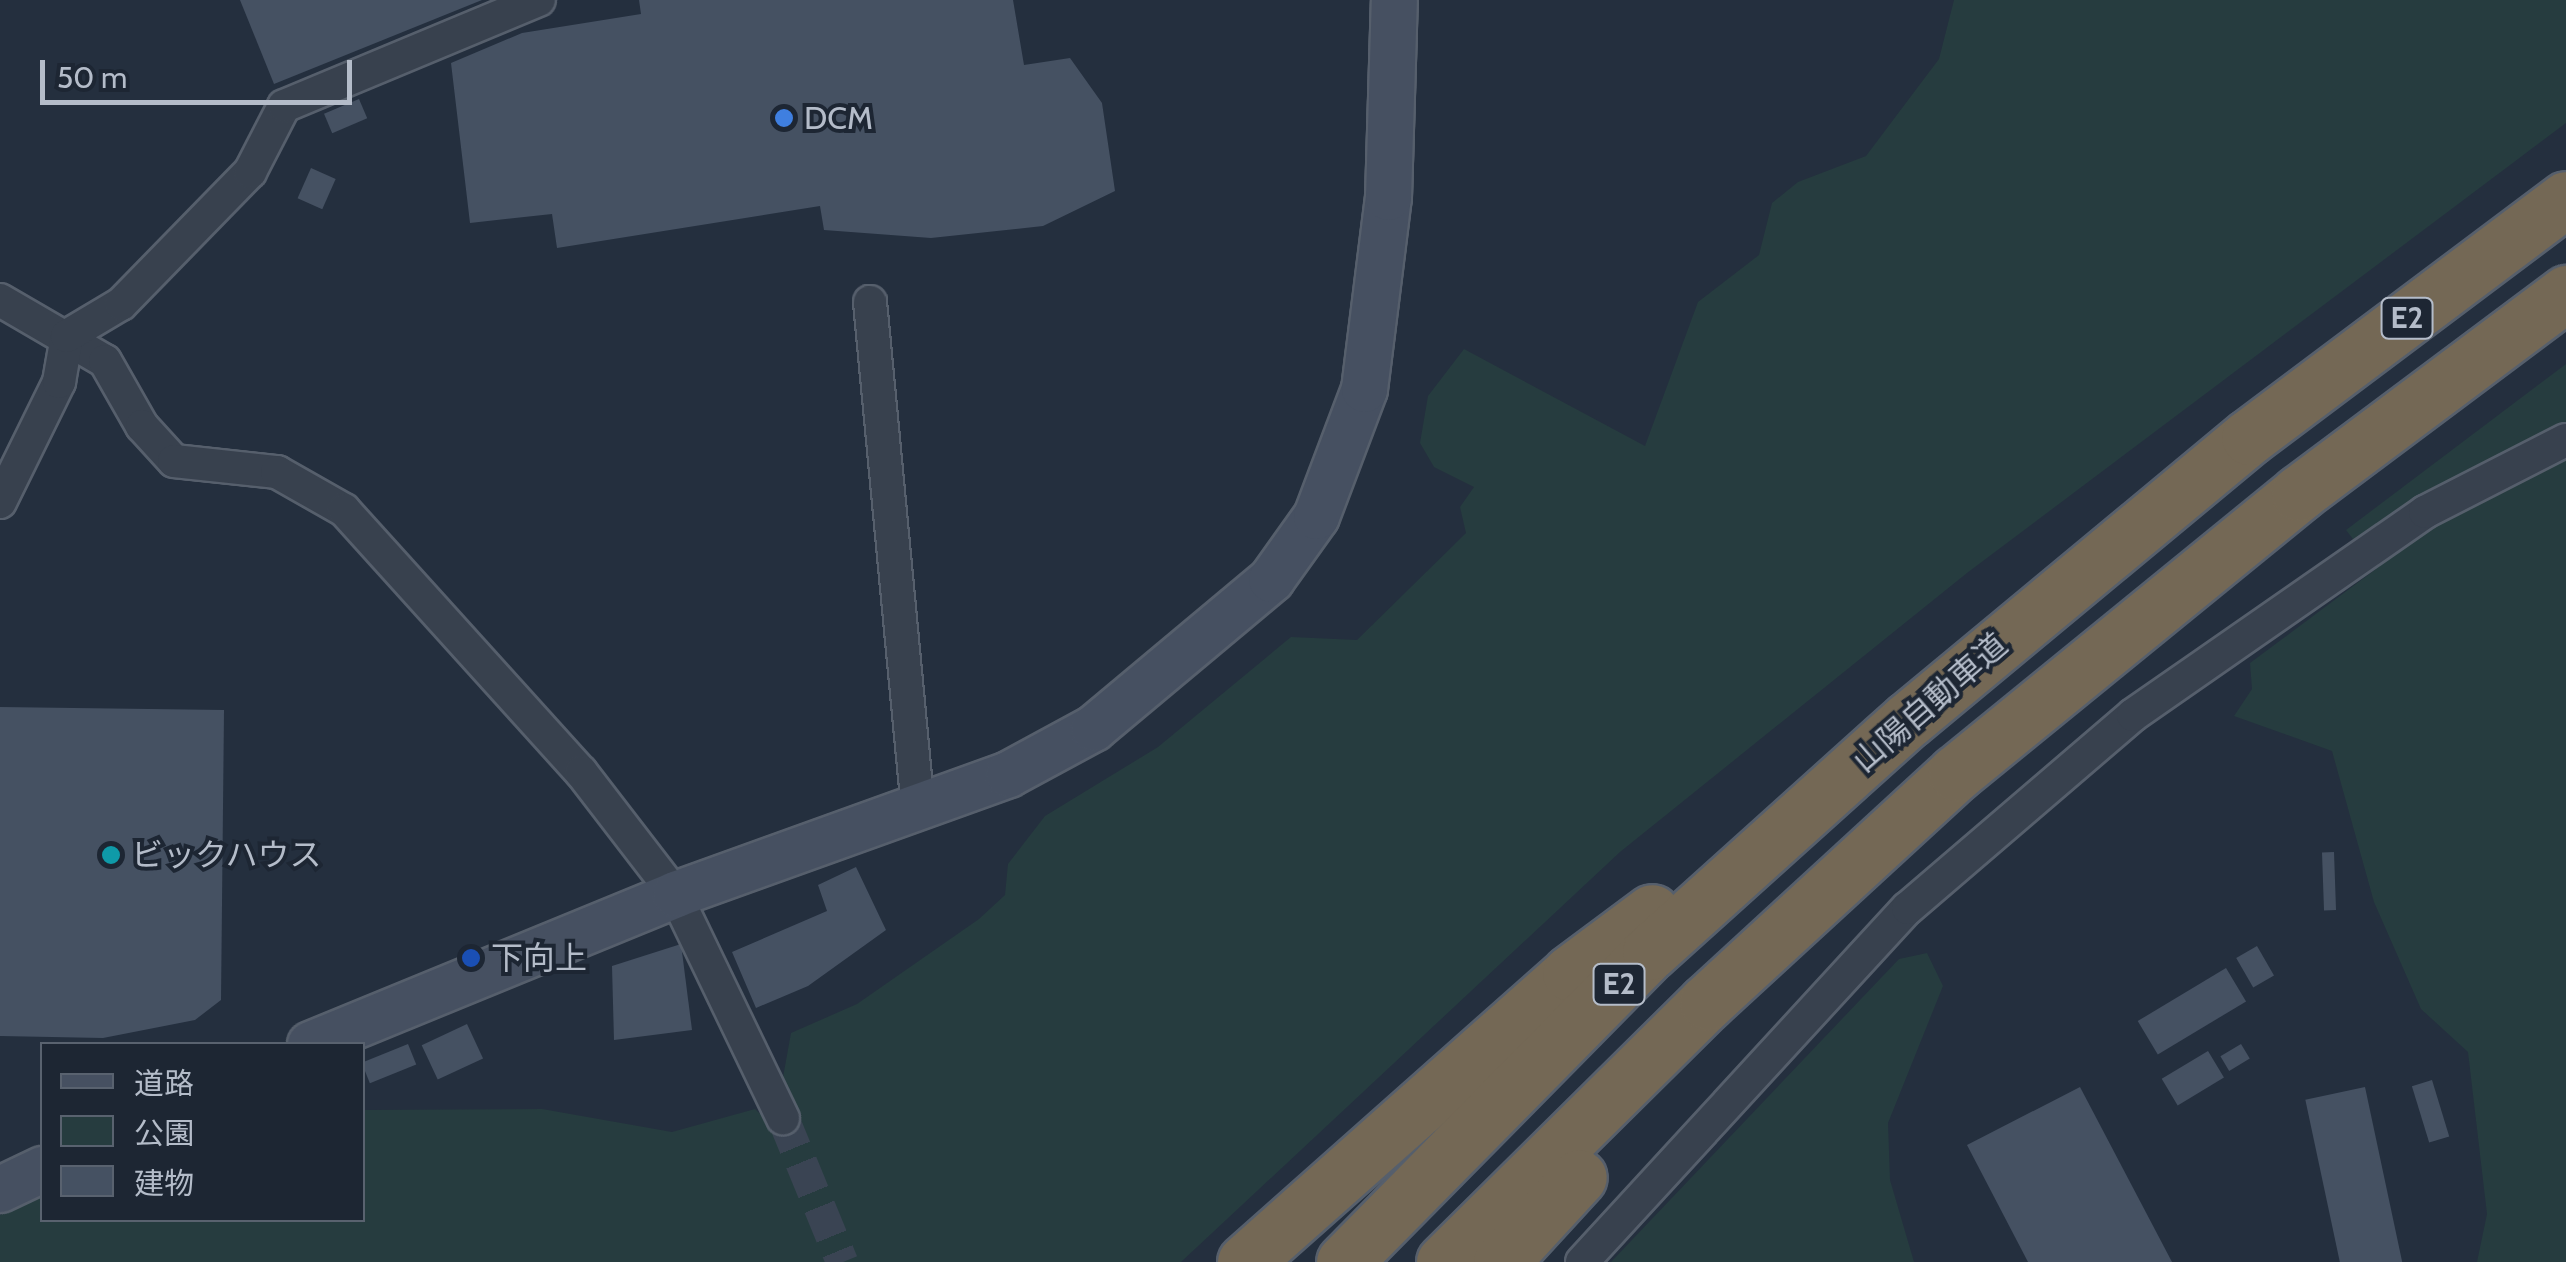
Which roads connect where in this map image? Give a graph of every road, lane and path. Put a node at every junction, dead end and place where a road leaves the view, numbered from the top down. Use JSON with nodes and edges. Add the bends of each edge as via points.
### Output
{"nodes":[{"id":1,"x":539,"y":0,"type":"edge"},
{"id":2,"x":1394,"y":0,"type":"edge"},
{"id":3,"x":2566,"y":199,"type":"edge"},
{"id":4,"x":2566,"y":293,"type":"edge"},
{"id":5,"x":0,"y":300,"type":"edge"},
{"id":6,"x":870,"y":302,"type":"dead end"},
{"id":7,"x":67,"y":336,"type":"junction"},
{"id":8,"x":2566,"y":440,"type":"edge"},
{"id":9,"x":0,"y":502,"type":"edge"},
{"id":10,"x":1908,"y":720,"type":"junction"},
{"id":11,"x":1956,"y":773,"type":"junction"},
{"id":12,"x":918,"y":809,"type":"junction"},
{"id":13,"x":675,"y":894,"type":"junction"},
{"id":14,"x":315,"y":1042,"type":"edge"},
{"id":15,"x":783,"y":1118,"type":"tunnel mouth"},
{"id":16,"x":40,"y":1170,"type":"edge"},
{"id":17,"x":0,"y":1189,"type":"edge"},
{"id":18,"x":1245,"y":1262,"type":"edge"},
{"id":19,"x":1344,"y":1262,"type":"edge"},
{"id":20,"x":1444,"y":1262,"type":"edge"},
{"id":21,"x":1501,"y":1262,"type":"edge"},
{"id":22,"x":1582,"y":1262,"type":"edge"}],
"edges":[{"from":1,"to":7,"type":"street","via":[[284,106],[250,172],[120,304]]},
{"from":2,"to":12,"type":"street","via":[[1378,305],[1364,389],[1316,516],[1271,579],[1093,728],[1008,774]]},
{"from":3,"to":10,"type":"highway","name":"山陽自動車道","number":"E2","via":[[2248,437]]},
{"from":4,"to":11,"type":"highway","number":"E2","via":[[2300,493]]},
{"from":5,"to":7,"type":"street"},
{"from":6,"to":12,"type":"street"},
{"from":7,"to":9,"type":"street","via":[[44,418]]},
{"from":7,"to":13,"type":"street","via":[[105,361],[142,426],[174,461],[277,472],[344,510],[581,772]]},
{"from":8,"to":22,"type":"street","via":[[2425,512],[2133,716],[1908,908]]},
{"from":10,"to":18,"type":"highway","via":[[1570,972]]},
{"from":10,"to":19,"type":"highway","name":"山陽自動車道","number":"E2","via":[[1650,952]]},
{"from":11,"to":20,"type":"highway","number":"E2","via":[[1706,1002]]},
{"from":11,"to":21,"type":"highway"},
{"from":12,"to":13,"type":"street"},
{"from":13,"to":14,"type":"street"},
{"from":13,"to":15,"type":"street"},
{"from":16,"to":17,"type":"street"}]}
